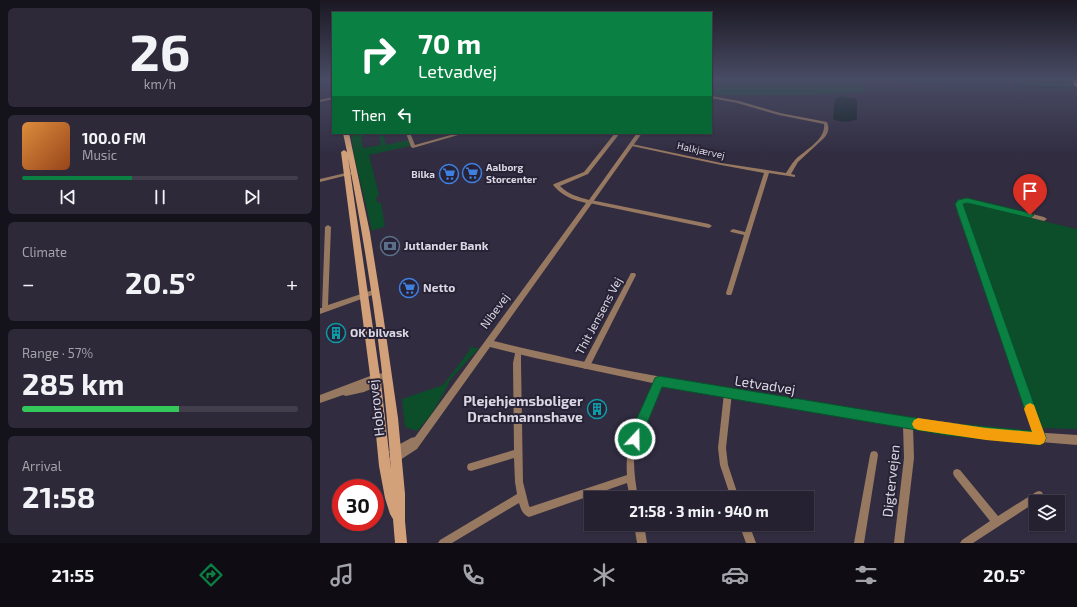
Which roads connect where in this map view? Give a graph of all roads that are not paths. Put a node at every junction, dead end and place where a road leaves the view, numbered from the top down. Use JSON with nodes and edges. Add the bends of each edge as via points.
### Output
{"nodes":[{"id":1,"x":745,"y":104,"type":"edge"},
{"id":2,"x":341,"y":134,"type":"edge"},
{"id":3,"x":346,"y":134,"type":"edge"},
{"id":4,"x":408,"y":134,"type":"edge"},
{"id":5,"x":458,"y":134,"type":"edge"},
{"id":6,"x":617,"y":134,"type":"edge"},
{"id":7,"x":639,"y":134,"type":"edge"},
{"id":8,"x":632,"y":145,"type":"junction"},
{"id":9,"x":767,"y":172,"type":"junction"},
{"id":10,"x":350,"y":173,"type":"junction"},
{"id":11,"x":320,"y":181,"type":"edge"},
{"id":12,"x":591,"y":202,"type":"junction"},
{"id":13,"x":1044,"y":219,"type":"dead end"},
{"id":14,"x":328,"y":226,"type":"dead end"},
{"id":15,"x":709,"y":226,"type":"dead end"},
{"id":16,"x":733,"y":231,"type":"dead end"},
{"id":17,"x":747,"y":234,"type":"junction"},
{"id":18,"x":633,"y":276,"type":"dead end"},
{"id":19,"x":323,"y":290,"type":"edge"},
{"id":20,"x":376,"y":291,"type":"junction"},
{"id":21,"x":729,"y":293,"type":"dead end"},
{"id":22,"x":364,"y":295,"type":"junction"},
{"id":23,"x":323,"y":310,"type":"edge"},
{"id":24,"x":488,"y":343,"type":"junction"},
{"id":25,"x":518,"y":351,"type":"junction"},
{"id":26,"x":586,"y":366,"type":"junction"},
{"id":27,"x":387,"y":376,"type":"junction"},
{"id":28,"x":376,"y":380,"type":"junction"},
{"id":29,"x":659,"y":382,"type":"junction"},
{"id":30,"x":728,"y":394,"type":"junction"},
{"id":31,"x":320,"y":399,"type":"edge"},
{"id":32,"x":908,"y":422,"type":"junction"},
{"id":33,"x":1040,"y":438,"type":"junction"},
{"id":34,"x":1077,"y":440,"type":"edge"},
{"id":35,"x":519,"y":453,"type":"junction"},
{"id":36,"x":874,"y":455,"type":"dead end"},
{"id":37,"x":390,"y":457,"type":"junction"},
{"id":38,"x":471,"y":467,"type":"dead end"},
{"id":39,"x":957,"y":473,"type":"dead end"},
{"id":40,"x":631,"y":478,"type":"junction"},
{"id":41,"x":633,"y":491,"type":"edge"},
{"id":42,"x":733,"y":491,"type":"edge"},
{"id":43,"x":522,"y":496,"type":"junction"},
{"id":44,"x":1029,"y":501,"type":"edge"},
{"id":45,"x":997,"y":522,"type":"junction"},
{"id":46,"x":640,"y":531,"type":"edge"},
{"id":47,"x":746,"y":531,"type":"edge"},
{"id":48,"x":401,"y":543,"type":"edge"},
{"id":49,"x":443,"y":543,"type":"edge"},
{"id":50,"x":642,"y":543,"type":"edge"},
{"id":51,"x":750,"y":543,"type":"edge"},
{"id":52,"x":859,"y":543,"type":"edge"},
{"id":53,"x":899,"y":543,"type":"edge"},
{"id":54,"x":965,"y":543,"type":"edge"}],
"edges":[{"from":1,"to":9,"type":"street","name":"Halkjærvej","via":[[779,114],[826,122],[826,130],[821,139],[800,157],[790,175]]},
{"from":2,"to":10,"type":"main road","name":"Hobrovej"},
{"from":3,"to":10,"type":"main road","name":"Hobrovej"},
{"from":4,"to":5,"type":"street","via":[[413,146]]},
{"from":6,"to":12,"type":"street","via":[[586,173],[556,185],[573,198]]},
{"from":7,"to":8,"type":"street","name":"Nibevej"},
{"from":8,"to":9,"type":"street","name":"Halkjærvej"},
{"from":8,"to":12,"type":"street","name":"Nibevej"},
{"from":9,"to":17,"type":"street"},
{"from":10,"to":11,"type":"street"},
{"from":10,"to":20,"type":"main road","name":"Hobrovej"},
{"from":10,"to":22,"type":"main road","name":"Hobrovej"},
{"from":12,"to":15,"type":"street"},
{"from":12,"to":24,"type":"street","name":"Nibevej"},
{"from":13,"to":33,"type":"street","via":[[967,200],[959,204]]},
{"from":14,"to":19,"type":"street"},
{"from":16,"to":17,"type":"street"},
{"from":17,"to":21,"type":"street"},
{"from":18,"to":26,"type":"street","name":"Thit Jensens Vej"},
{"from":19,"to":23,"type":"street"},
{"from":20,"to":22,"type":"street"},
{"from":20,"to":27,"type":"main road","name":"Hobrovej"},
{"from":22,"to":23,"type":"street"},
{"from":22,"to":28,"type":"main road","name":"Hobrovej"},
{"from":24,"to":25,"type":"street","name":"Letvadvej"},
{"from":24,"to":37,"type":"street","name":"Nibevej","via":[[414,446]]},
{"from":25,"to":26,"type":"street","name":"Letvadvej"},
{"from":25,"to":35,"type":"street"},
{"from":26,"to":29,"type":"street","name":"Letvadvej"},
{"from":27,"to":28,"type":"street"},
{"from":27,"to":37,"type":"main road","name":"Hobrovej"},
{"from":28,"to":31,"type":"street","via":[[350,392]]},
{"from":28,"to":37,"type":"main road","name":"Hobrovej"},
{"from":29,"to":30,"type":"street","name":"Letvadvej"},
{"from":29,"to":40,"type":"street","via":[[632,448]]},
{"from":30,"to":32,"type":"street","name":"Letvadvej"},
{"from":30,"to":42,"type":"street","via":[[722,448],[724,465]]},
{"from":32,"to":33,"type":"street","name":"Letvadvej","via":[[972,432]]},
{"from":32,"to":53,"type":"street","name":"Digtervejen","via":[[909,458]]},
{"from":33,"to":34,"type":"street","name":"Letvadvej"},
{"from":35,"to":38,"type":"street"},
{"from":35,"to":43,"type":"street","via":[[519,482]]},
{"from":36,"to":52,"type":"street"},
{"from":37,"to":48,"type":"main road","name":"Hobrovej","via":[[391,499],[399,521]]},
{"from":39,"to":45,"type":"street"},
{"from":40,"to":41,"type":"street"},
{"from":40,"to":43,"type":"street","via":[[529,512],[525,508]]},
{"from":43,"to":49,"type":"street"},
{"from":44,"to":45,"type":"street"},
{"from":45,"to":54,"type":"street"},
{"from":46,"to":50,"type":"street"},
{"from":47,"to":51,"type":"street"}]}
